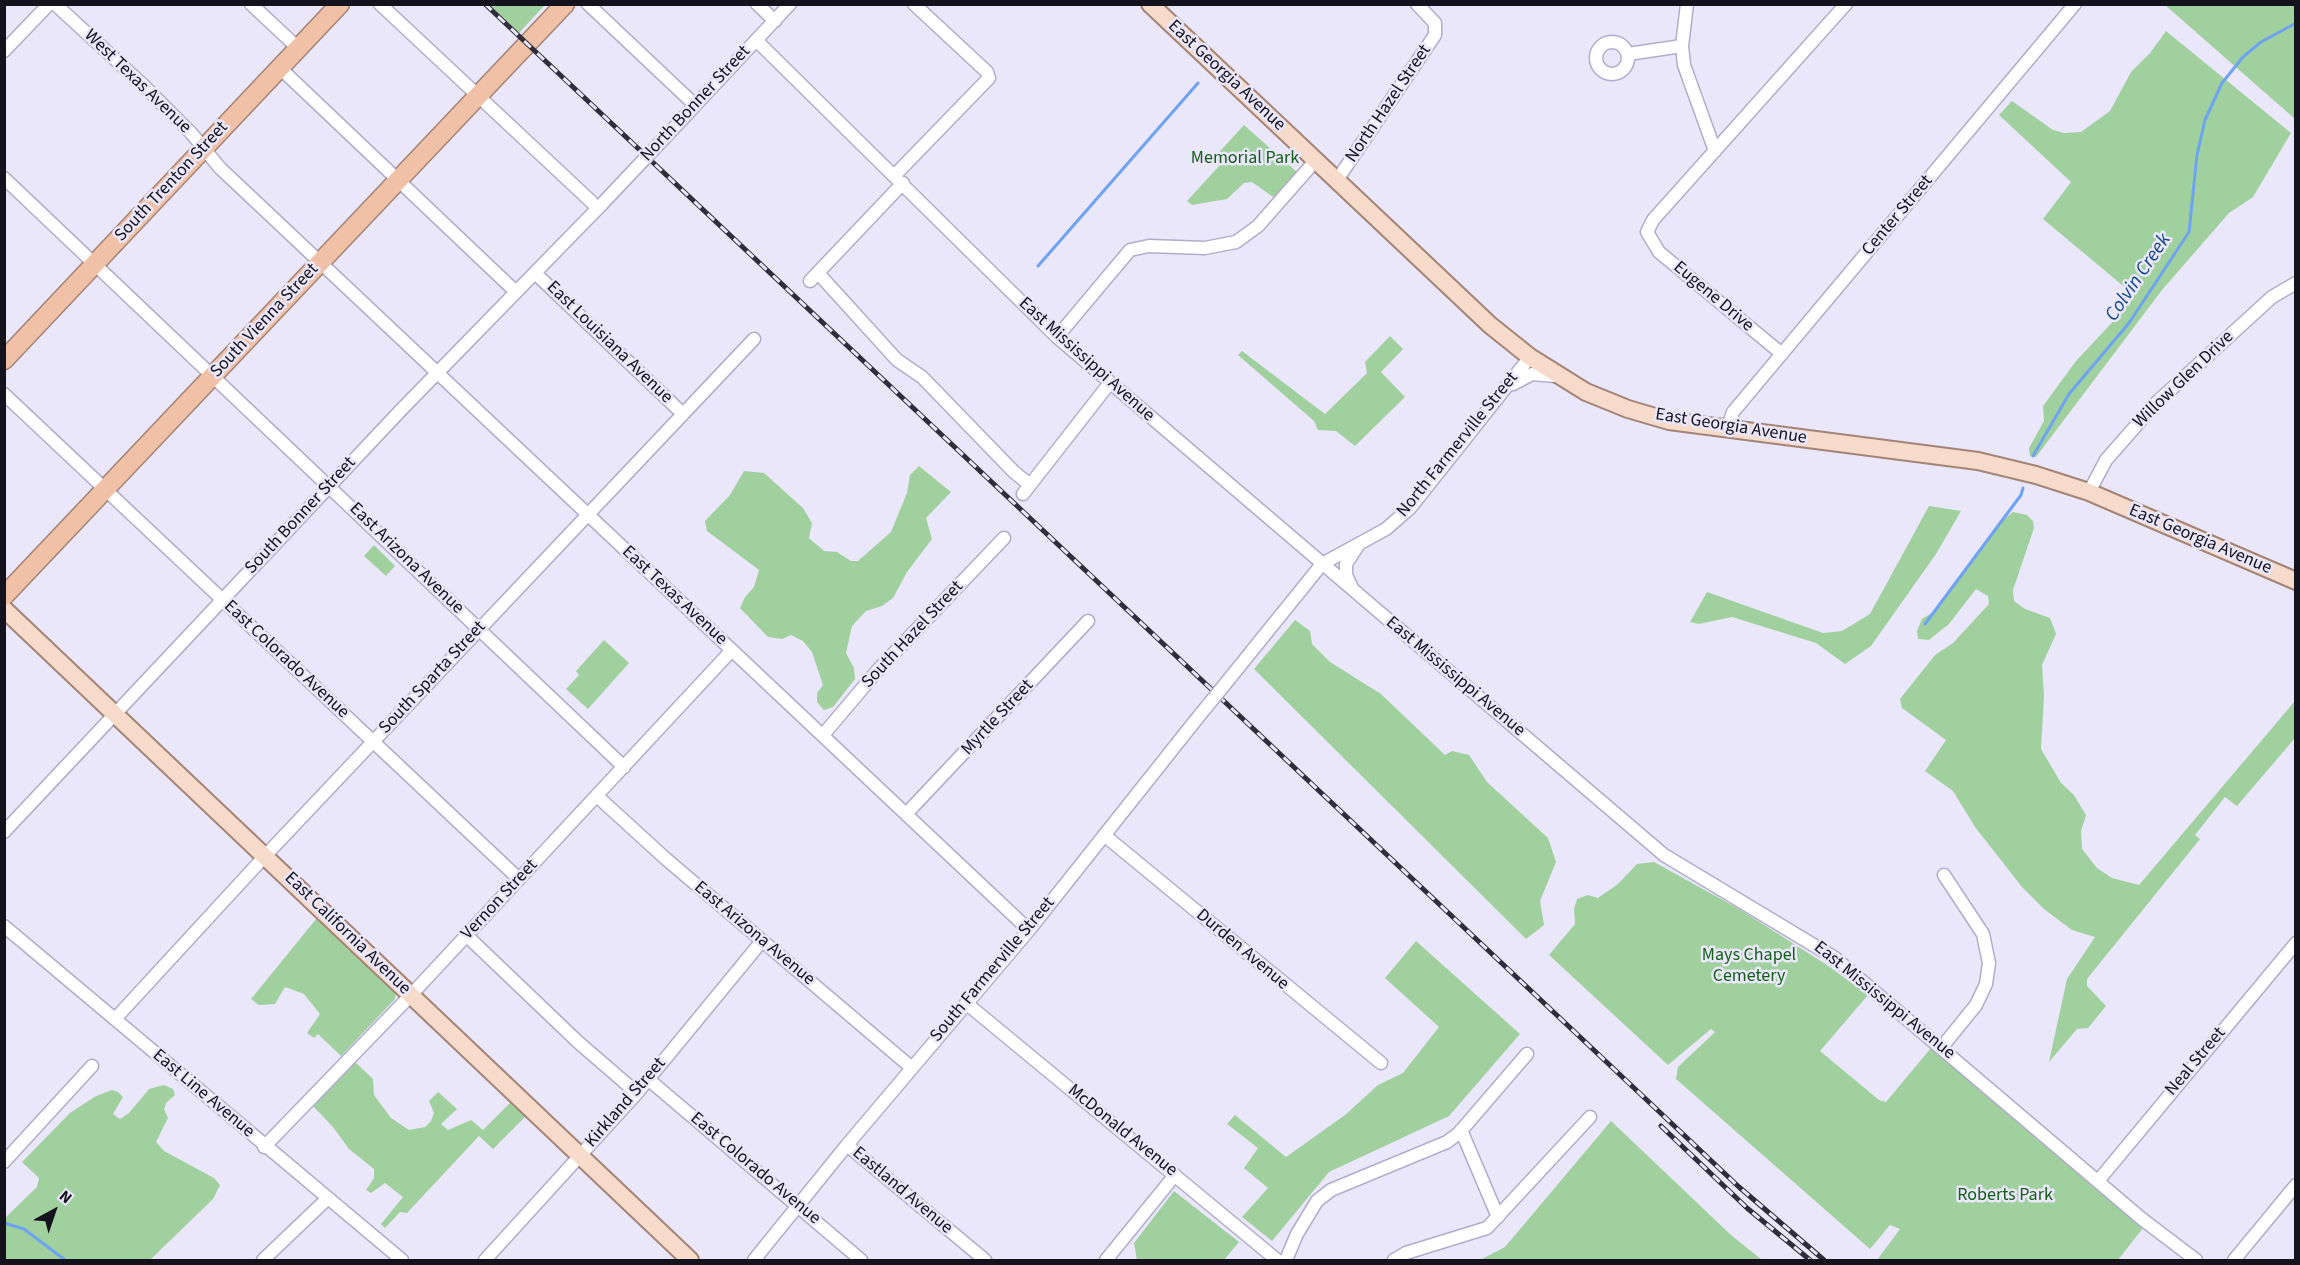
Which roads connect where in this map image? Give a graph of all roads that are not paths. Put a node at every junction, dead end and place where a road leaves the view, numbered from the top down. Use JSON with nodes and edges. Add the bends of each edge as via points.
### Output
{"nodes":[{"id":1,"x":49,"y":4,"type":"edge"},
{"id":2,"x":55,"y":4,"type":"edge"},
{"id":3,"x":251,"y":4,"type":"edge"},
{"id":4,"x":339,"y":4,"type":"edge"},
{"id":5,"x":380,"y":4,"type":"edge"},
{"id":6,"x":565,"y":4,"type":"edge"},
{"id":7,"x":588,"y":4,"type":"edge"},
{"id":8,"x":757,"y":4,"type":"edge"},
{"id":9,"x":790,"y":4,"type":"edge"},
{"id":10,"x":914,"y":4,"type":"edge"},
{"id":11,"x":1150,"y":4,"type":"edge"},
{"id":12,"x":1417,"y":4,"type":"edge"},
{"id":13,"x":1687,"y":4,"type":"edge"},
{"id":14,"x":1846,"y":4,"type":"edge"},
{"id":15,"x":2075,"y":4,"type":"edge"},
{"id":16,"x":775,"y":21,"type":"junction"},
{"id":17,"x":756,"y":40,"type":"junction"},
{"id":18,"x":1682,"y":46,"type":"junction"},
{"id":19,"x":298,"y":48,"type":"junction"},
{"id":20,"x":4,"y":51,"type":"edge"},
{"id":21,"x":1628,"y":54,"type":"dead end"},
{"id":22,"x":280,"y":68,"type":"junction"},
{"id":23,"x":478,"y":96,"type":"junction"},
{"id":24,"x":692,"y":109,"type":"junction"},
{"id":25,"x":204,"y":149,"type":"junction"},
{"id":26,"x":1715,"y":151,"type":"junction"},
{"id":27,"x":1316,"y":160,"type":"junction"},
{"id":28,"x":4,"y":178,"type":"edge"},
{"id":29,"x":899,"y":179,"type":"junction"},
{"id":30,"x":399,"y":180,"type":"junction"},
{"id":31,"x":1337,"y":180,"type":"junction"},
{"id":32,"x":600,"y":206,"type":"junction"},
{"id":33,"x":320,"y":262,"type":"junction"},
{"id":34,"x":95,"y":264,"type":"junction"},
{"id":35,"x":535,"y":273,"type":"junction"},
{"id":36,"x":2295,"y":284,"type":"edge"},
{"id":37,"x":516,"y":292,"type":"junction"},
{"id":38,"x":1057,"y":337,"type":"junction"},
{"id":39,"x":754,"y":339,"type":"dead end"},
{"id":40,"x":1782,"y":354,"type":"junction"},
{"id":41,"x":1530,"y":357,"type":"junction"},
{"id":42,"x":4,"y":360,"type":"edge"},
{"id":43,"x":437,"y":372,"type":"junction"},
{"id":44,"x":213,"y":376,"type":"junction"},
{"id":45,"x":1567,"y":381,"type":"junction"},
{"id":46,"x":1109,"y":384,"type":"junction"},
{"id":47,"x":4,"y":394,"type":"edge"},
{"id":48,"x":1495,"y":402,"type":"junction"},
{"id":49,"x":683,"y":414,"type":"junction"},
{"id":50,"x":1727,"y":430,"type":"junction"},
{"id":51,"x":329,"y":485,"type":"junction"},
{"id":52,"x":106,"y":489,"type":"junction"},
{"id":53,"x":2089,"y":492,"type":"junction"},
{"id":54,"x":586,"y":515,"type":"junction"},
{"id":55,"x":1004,"y":538,"type":"dead end"},
{"id":56,"x":1360,"y":543,"type":"junction"},
{"id":57,"x":1322,"y":564,"type":"junction"},
{"id":58,"x":2295,"y":580,"type":"edge"},
{"id":59,"x":1356,"y":593,"type":"junction"},
{"id":60,"x":4,"y":596,"type":"edge"},
{"id":61,"x":222,"y":599,"type":"junction"},
{"id":62,"x":4,"y":609,"type":"edge"},
{"id":63,"x":1088,"y":621,"type":"dead end"},
{"id":64,"x":479,"y":630,"type":"junction"},
{"id":65,"x":732,"y":650,"type":"junction"},
{"id":66,"x":1230,"y":678,"type":"joint"},
{"id":67,"x":115,"y":713,"type":"junction"},
{"id":68,"x":823,"y":735,"type":"junction"},
{"id":69,"x":374,"y":742,"type":"junction"},
{"id":70,"x":624,"y":767,"type":"junction"},
{"id":71,"x":598,"y":797,"type":"junction"},
{"id":72,"x":907,"y":813,"type":"junction"},
{"id":73,"x":4,"y":832,"type":"edge"},
{"id":74,"x":1104,"y":835,"type":"junction"},
{"id":75,"x":265,"y":856,"type":"junction"},
{"id":76,"x":1944,"y":875,"type":"dead end"},
{"id":77,"x":519,"y":879,"type":"junction"},
{"id":78,"x":4,"y":926,"type":"edge"},
{"id":79,"x":1029,"y":930,"type":"junction"},
{"id":80,"x":466,"y":935,"type":"junction"},
{"id":81,"x":762,"y":941,"type":"junction"},
{"id":82,"x":2295,"y":943,"type":"edge"},
{"id":83,"x":411,"y":995,"type":"junction"},
{"id":84,"x":966,"y":1003,"type":"junction"},
{"id":85,"x":114,"y":1019,"type":"junction"},
{"id":86,"x":1942,"y":1047,"type":"junction"},
{"id":87,"x":1527,"y":1054,"type":"dead end"},
{"id":88,"x":1381,"y":1063,"type":"dead end"},
{"id":89,"x":92,"y":1066,"type":"dead end"},
{"id":90,"x":912,"y":1068,"type":"junction"},
{"id":91,"x":648,"y":1079,"type":"junction"},
{"id":92,"x":637,"y":1093,"type":"junction"},
{"id":93,"x":1590,"y":1117,"type":"dead end"},
{"id":94,"x":1461,"y":1130,"type":"junction"},
{"id":95,"x":847,"y":1145,"type":"junction"},
{"id":96,"x":264,"y":1147,"type":"junction"},
{"id":97,"x":579,"y":1157,"type":"junction"},
{"id":98,"x":4,"y":1162,"type":"edge"},
{"id":99,"x":1175,"y":1175,"type":"junction"},
{"id":100,"x":2098,"y":1181,"type":"junction"},
{"id":101,"x":2295,"y":1185,"type":"edge"},
{"id":102,"x":327,"y":1199,"type":"junction"},
{"id":103,"x":798,"y":1205,"type":"junction"},
{"id":104,"x":1498,"y":1217,"type":"junction"},
{"id":105,"x":263,"y":1260,"type":"edge"},
{"id":106,"x":402,"y":1260,"type":"edge"},
{"id":107,"x":485,"y":1260,"type":"edge"},
{"id":108,"x":690,"y":1260,"type":"edge"},
{"id":109,"x":754,"y":1260,"type":"edge"},
{"id":110,"x":861,"y":1260,"type":"edge"},
{"id":111,"x":985,"y":1260,"type":"edge"},
{"id":112,"x":1106,"y":1260,"type":"edge"},
{"id":113,"x":1277,"y":1260,"type":"edge"},
{"id":114,"x":1286,"y":1260,"type":"edge"},
{"id":115,"x":1394,"y":1260,"type":"edge"},
{"id":116,"x":2196,"y":1260,"type":"edge"},
{"id":117,"x":2234,"y":1260,"type":"edge"}],
"edges":[{"from":1,"to":20,"type":"street"},
{"from":2,"to":25,"type":"street","name":"West Texas Avenue","via":[[143,85]]},
{"from":3,"to":19,"type":"street"},
{"from":4,"to":19,"type":"highway","name":"South Trenton Street"},
{"from":5,"to":23,"type":"street"},
{"from":6,"to":23,"type":"highway","name":"South Vienna Street"},
{"from":7,"to":24,"type":"street"},
{"from":8,"to":16,"type":"street"},
{"from":9,"to":16,"type":"street","name":"North Bonner Street"},
{"from":10,"to":29,"type":"street","via":[[987,72],[988,81]]},
{"from":11,"to":27,"type":"main road","name":"East Georgia Avenue"},
{"from":12,"to":31,"type":"street","name":"North Hazel Street","via":[[1436,26],[1435,35]]},
{"from":13,"to":18,"type":"street"},
{"from":14,"to":26,"type":"street"},
{"from":15,"to":40,"type":"street","name":"Center Street"},
{"from":16,"to":17,"type":"street","name":"North Bonner Street"},
{"from":17,"to":24,"type":"street","name":"North Bonner Street"},
{"from":17,"to":29,"type":"street","name":"East Mississippi Avenue"},
{"from":18,"to":21,"type":"street"},
{"from":18,"to":26,"type":"street","via":[[1691,88]]},
{"from":19,"to":22,"type":"highway","name":"South Trenton Street"},
{"from":22,"to":25,"type":"highway","name":"South Trenton Street"},
{"from":22,"to":30,"type":"street","name":"East Louisiana Avenue"},
{"from":23,"to":30,"type":"highway","name":"South Vienna Street"},
{"from":23,"to":32,"type":"street"},
{"from":24,"to":32,"type":"street","name":"North Bonner Street","bridge":true},
{"from":25,"to":33,"type":"street","name":"West Texas Avenue"},
{"from":25,"to":34,"type":"highway","name":"South Trenton Street"},
{"from":26,"to":40,"type":"street","name":"Eugene Drive","via":[[1653,220],[1647,236],[1659,252]]},
{"from":27,"to":31,"type":"main road","name":"East Georgia Avenue"},
{"from":27,"to":38,"type":"street","via":[[1258,226],[1236,242],[1205,248],[1149,246],[1130,250]]},
{"from":28,"to":34,"type":"street","name":"East Arizona Avenue"},
{"from":29,"to":38,"type":"street","name":"East Mississippi Avenue"},
{"from":29,"to":46,"type":"street","via":[[814,277],[897,360],[922,377],[1027,490]]},
{"from":30,"to":33,"type":"highway","name":"South Vienna Street"},
{"from":30,"to":37,"type":"street","name":"East Louisiana Avenue"},
{"from":31,"to":41,"type":"main road","name":"East Georgia Avenue","via":[[1490,325]]},
{"from":32,"to":35,"type":"street","name":"South Bonner Street"},
{"from":33,"to":43,"type":"street","name":"East Texas Avenue"},
{"from":33,"to":44,"type":"highway","name":"South Vienna Street"},
{"from":34,"to":42,"type":"highway","name":"South Trenton Street"},
{"from":34,"to":44,"type":"street","name":"East Arizona Avenue"},
{"from":35,"to":37,"type":"street","name":"South Bonner Street"},
{"from":35,"to":49,"type":"street","name":"East Louisiana Avenue"},
{"from":36,"to":53,"type":"street","name":"Willow Glen Drive","via":[[2272,297],[2155,404],[2106,460]]},
{"from":37,"to":43,"type":"street","name":"South Bonner Street"},
{"from":38,"to":46,"type":"street","name":"East Mississippi Avenue"},
{"from":39,"to":49,"type":"street","name":"South Sparta Street"},
{"from":40,"to":50,"type":"street","name":"Center Street","via":[[1733,412]]},
{"from":41,"to":45,"type":"main road","name":"East Georgia Avenue"},
{"from":41,"to":48,"type":"street","name":"North Farmerville Street"},
{"from":43,"to":51,"type":"street","name":"South Bonner Street"},
{"from":43,"to":54,"type":"street","name":"East Texas Avenue"},
{"from":44,"to":51,"type":"street","name":"East Arizona Avenue"},
{"from":44,"to":52,"type":"highway","name":"South Vienna Street"},
{"from":45,"to":48,"type":"street","via":[[1546,374],[1527,375]]},
{"from":45,"to":50,"type":"main road","name":"East Georgia Avenue","via":[[1628,409],[1669,421]]},
{"from":46,"to":57,"type":"street","name":"East Mississippi Avenue"},
{"from":47,"to":52,"type":"street","name":"East Colorado Avenue"},
{"from":48,"to":56,"type":"street","name":"North Farmerville Street","via":[[1410,508],[1386,529]]},
{"from":49,"to":54,"type":"street","name":"South Sparta Street"},
{"from":50,"to":53,"type":"main road","name":"East Georgia Avenue","via":[[1978,461]]},
{"from":51,"to":61,"type":"street","name":"South Bonner Street"},
{"from":51,"to":64,"type":"street","name":"East Arizona Avenue"},
{"from":52,"to":60,"type":"highway","name":"South Vienna Street"},
{"from":52,"to":61,"type":"street","name":"East Colorado Avenue"},
{"from":53,"to":58,"type":"main road","name":"East Georgia Avenue"},
{"from":54,"to":64,"type":"street","name":"South Sparta Street"},
{"from":54,"to":65,"type":"street","name":"East Texas Avenue"},
{"from":55,"to":68,"type":"street","name":"South Hazel Street","via":[[878,670]]},
{"from":56,"to":57,"type":"street","name":"North Farmerville Street"},
{"from":56,"to":59,"type":"street","via":[[1345,570]]},
{"from":57,"to":59,"type":"street","name":"East Mississippi Avenue"},
{"from":57,"to":66,"type":"street","name":"North Farmerville Street"},
{"from":59,"to":86,"type":"street","name":"East Mississippi Avenue","via":[[1664,855],[1835,958]]},
{"from":61,"to":67,"type":"street","name":"South Bonner Street"},
{"from":61,"to":69,"type":"street","name":"East Colorado Avenue"},
{"from":62,"to":67,"type":"main road","name":"East California Avenue"},
{"from":63,"to":72,"type":"street","name":"Myrtle Street"},
{"from":64,"to":69,"type":"street","name":"South Sparta Street"},
{"from":64,"to":70,"type":"street","name":"East Arizona Avenue"},
{"from":65,"to":68,"type":"street","name":"East Texas Avenue"},
{"from":65,"to":70,"type":"street","name":"Vernon Street"},
{"from":66,"to":74,"type":"street","name":"South Farmerville Street","bridge":true},
{"from":67,"to":73,"type":"street","name":"South Bonner Street"},
{"from":67,"to":75,"type":"main road","name":"East California Avenue"},
{"from":68,"to":72,"type":"street","name":"East Texas Avenue"},
{"from":69,"to":75,"type":"street","name":"South Sparta Street"},
{"from":69,"to":77,"type":"street","name":"East Colorado Avenue"},
{"from":70,"to":71,"type":"street","name":"Vernon Street"},
{"from":71,"to":77,"type":"street","name":"Vernon Street"},
{"from":71,"to":81,"type":"street","name":"East Arizona Avenue"},
{"from":72,"to":79,"type":"street","name":"East Texas Avenue"},
{"from":74,"to":79,"type":"street","name":"South Farmerville Street"},
{"from":74,"to":88,"type":"street","name":"Durden Avenue"},
{"from":75,"to":83,"type":"main road","name":"East California Avenue"},
{"from":75,"to":85,"type":"street","name":"South Sparta Street"},
{"from":76,"to":86,"type":"street","via":[[1983,934],[1989,963],[1986,984],[1976,1005]]},
{"from":77,"to":80,"type":"street","name":"Vernon Street"},
{"from":78,"to":85,"type":"street","name":"East Line Avenue"},
{"from":79,"to":84,"type":"street","name":"South Farmerville Street"},
{"from":80,"to":83,"type":"street","name":"Vernon Street"},
{"from":80,"to":92,"type":"street"},
{"from":81,"to":90,"type":"street","name":"East Arizona Avenue"},
{"from":81,"to":91,"type":"street","name":"Kirkland Street"},
{"from":82,"to":100,"type":"street","name":"Neal Street"},
{"from":83,"to":96,"type":"street","name":"Vernon Street"},
{"from":83,"to":97,"type":"main road","name":"East California Avenue"},
{"from":84,"to":90,"type":"street","name":"South Farmerville Street"},
{"from":84,"to":99,"type":"street","name":"McDonald Avenue"},
{"from":85,"to":96,"type":"street","name":"East Line Avenue"},
{"from":86,"to":100,"type":"street","name":"East Mississippi Avenue"},
{"from":87,"to":94,"type":"street"},
{"from":89,"to":98,"type":"street"},
{"from":90,"to":95,"type":"street","name":"South Farmerville Street"},
{"from":91,"to":92,"type":"street","name":"Kirkland Street"},
{"from":91,"to":103,"type":"street","name":"East Colorado Avenue"},
{"from":92,"to":97,"type":"street","name":"Kirkland Street"},
{"from":93,"to":104,"type":"street"},
{"from":94,"to":104,"type":"street"},
{"from":94,"to":114,"type":"street","via":[[1447,1142],[1331,1190],[1317,1201],[1305,1219]]},
{"from":95,"to":103,"type":"street","name":"South Farmerville Street"},
{"from":95,"to":111,"type":"street","name":"Eastland Avenue"},
{"from":96,"to":102,"type":"street","name":"East Line Avenue"},
{"from":97,"to":107,"type":"street","name":"Kirkland Street"},
{"from":97,"to":108,"type":"main road","name":"East California Avenue"},
{"from":99,"to":112,"type":"street"},
{"from":99,"to":113,"type":"street","name":"McDonald Avenue"},
{"from":100,"to":116,"type":"street","name":"East Mississippi Avenue"},
{"from":101,"to":117,"type":"street"},
{"from":102,"to":105,"type":"street"},
{"from":102,"to":106,"type":"street","name":"East Line Avenue"},
{"from":103,"to":109,"type":"street","name":"South Farmerville Street"},
{"from":103,"to":110,"type":"street","name":"East Colorado Avenue"},
{"from":104,"to":115,"type":"street","via":[[1487,1228]]}]}
